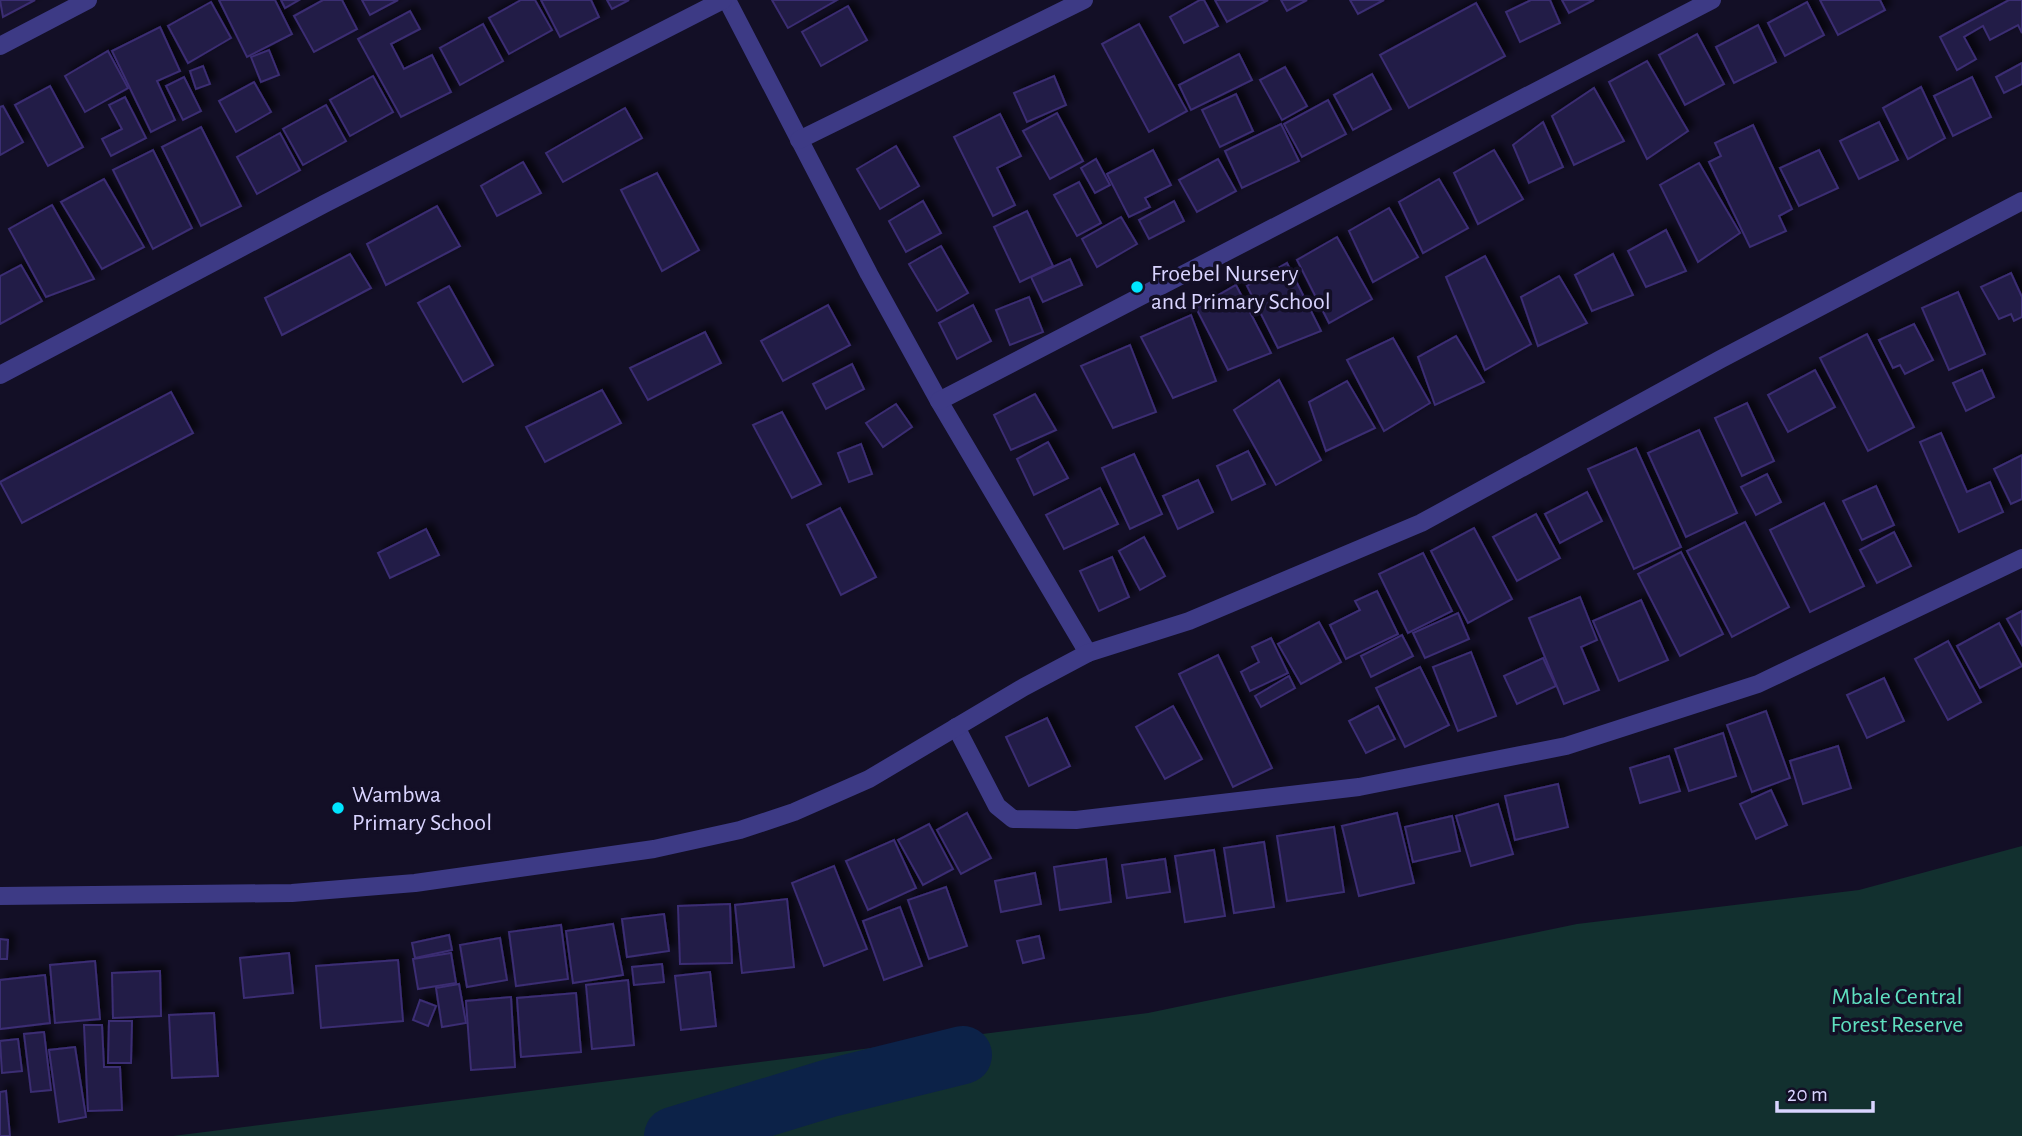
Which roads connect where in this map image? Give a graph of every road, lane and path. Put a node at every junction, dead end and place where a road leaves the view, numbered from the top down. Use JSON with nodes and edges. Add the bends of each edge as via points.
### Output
{"nodes":[{"id":1,"x":88,"y":0,"type":"edge"},
{"id":2,"x":725,"y":0,"type":"edge"},
{"id":3,"x":1084,"y":0,"type":"edge"},
{"id":4,"x":1712,"y":0,"type":"edge"},
{"id":5,"x":0,"y":46,"type":"edge"},
{"id":6,"x":799,"y":140,"type":"junction"},
{"id":7,"x":2022,"y":201,"type":"edge"},
{"id":8,"x":0,"y":375,"type":"edge"},
{"id":9,"x":939,"y":401,"type":"junction"},
{"id":10,"x":2022,"y":558,"type":"edge"},
{"id":11,"x":1088,"y":653,"type":"junction"},
{"id":12,"x":956,"y":727,"type":"junction"},
{"id":13,"x":0,"y":896,"type":"edge"}],
"edges":[{"from":1,"to":5,"type":"street"},
{"from":2,"to":6,"type":"street"},
{"from":2,"to":8,"type":"street","via":[[326,202]]},
{"from":3,"to":6,"type":"street"},
{"from":4,"to":9,"type":"street"},
{"from":6,"to":9,"type":"street"},
{"from":7,"to":11,"type":"street","via":[[1421,523],[1189,621]]},
{"from":9,"to":11,"type":"street"},
{"from":10,"to":12,"type":"street","via":[[1758,684],[1566,746],[1359,787],[1076,820],[1013,819],[997,806]]},
{"from":11,"to":12,"type":"street"},
{"from":12,"to":13,"type":"street","via":[[869,779],[794,812],[740,830],[654,849],[415,883],[292,893]]}]}
